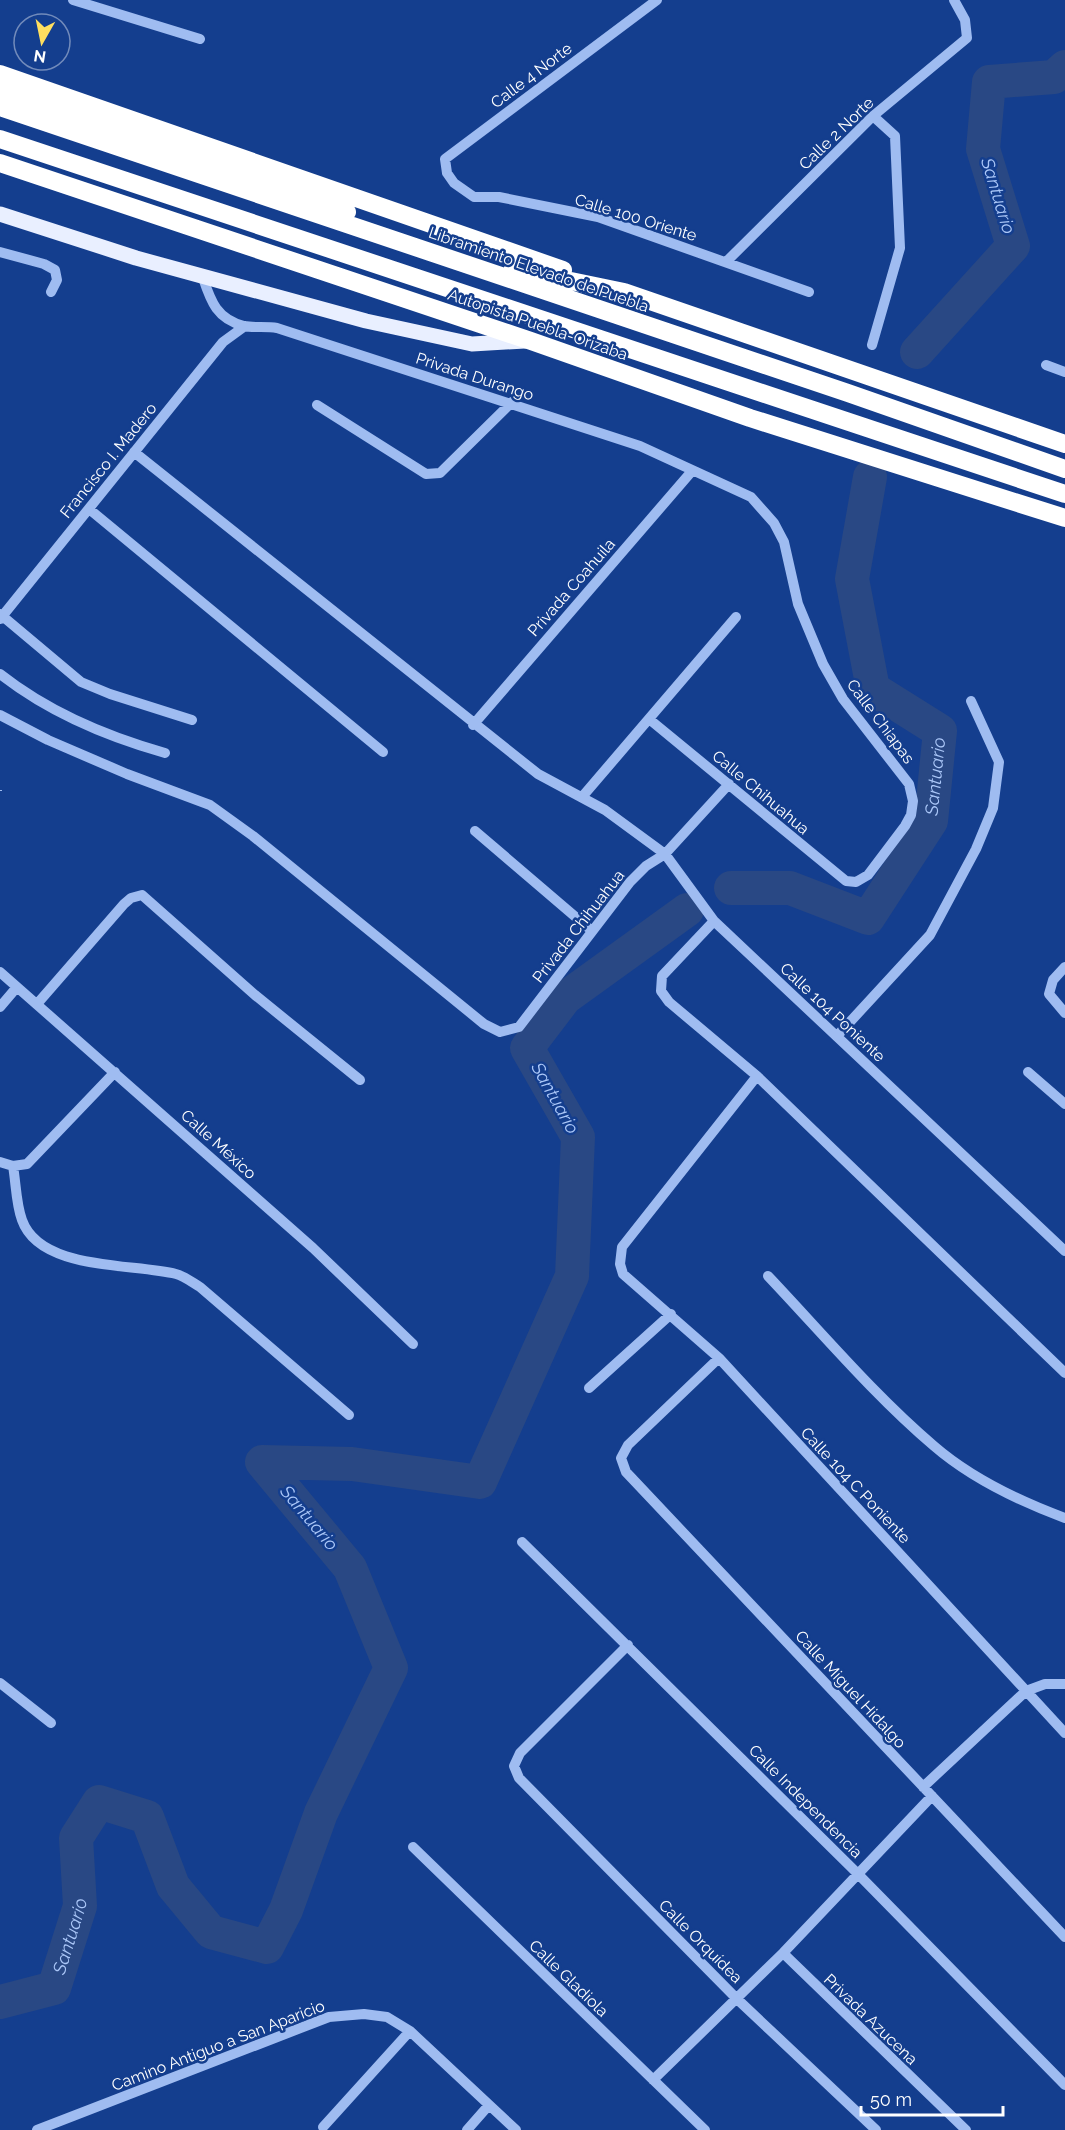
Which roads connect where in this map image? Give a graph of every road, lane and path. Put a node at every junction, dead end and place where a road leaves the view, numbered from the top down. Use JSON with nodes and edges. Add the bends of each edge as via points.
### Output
{"nodes":[{"id":1,"x":73,"y":0,"type":"edge"},
{"id":2,"x":657,"y":0,"type":"edge"},
{"id":3,"x":954,"y":0,"type":"edge"},
{"id":4,"x":200,"y":39,"type":"dead end"},
{"id":5,"x":0,"y":74,"type":"edge"},
{"id":6,"x":0,"y":92,"type":"edge"},
{"id":7,"x":0,"y":107,"type":"edge"},
{"id":8,"x":873,"y":116,"type":"junction"},
{"id":9,"x":0,"y":139,"type":"edge"},
{"id":10,"x":0,"y":163,"type":"edge"},
{"id":11,"x":454,"y":183,"type":"joint"},
{"id":12,"x":0,"y":214,"type":"edge"},
{"id":13,"x":0,"y":252,"type":"edge"},
{"id":14,"x":727,"y":261,"type":"junction"},
{"id":15,"x":203,"y":278,"type":"junction"},
{"id":16,"x":624,"y":291,"type":"junction"},
{"id":17,"x":51,"y":292,"type":"dead end"},
{"id":18,"x":808,"y":292,"type":"dead end"},
{"id":19,"x":245,"y":326,"type":"junction"},
{"id":20,"x":531,"y":341,"type":"junction"},
{"id":21,"x":872,"y":345,"type":"dead end"},
{"id":22,"x":1046,"y":365,"type":"dead end"},
{"id":23,"x":1065,"y":372,"type":"edge"},
{"id":24,"x":512,"y":402,"type":"junction"},
{"id":25,"x":317,"y":405,"type":"dead end"},
{"id":26,"x":1065,"y":444,"type":"edge"},
{"id":27,"x":134,"y":452,"type":"junction"},
{"id":28,"x":1065,"y":469,"type":"edge"},
{"id":29,"x":692,"y":471,"type":"junction"},
{"id":30,"x":1065,"y":494,"type":"edge"},
{"id":31,"x":89,"y":508,"type":"junction"},
{"id":32,"x":1065,"y":518,"type":"edge"},
{"id":33,"x":1,"y":616,"type":"edge"},
{"id":34,"x":736,"y":617,"type":"dead end"},
{"id":35,"x":0,"y":674,"type":"edge"},
{"id":36,"x":971,"y":701,"type":"dead end"},
{"id":37,"x":0,"y":715,"type":"edge"},
{"id":38,"x":649,"y":718,"type":"junction"},
{"id":39,"x":192,"y":720,"type":"dead end"},
{"id":40,"x":474,"y":725,"type":"junction"},
{"id":41,"x":383,"y":752,"type":"dead end"},
{"id":42,"x":165,"y":753,"type":"dead end"},
{"id":43,"x":729,"y":784,"type":"junction"},
{"id":44,"x":582,"y":797,"type":"junction"},
{"id":45,"x":475,"y":831,"type":"dead end"},
{"id":46,"x":665,"y":854,"type":"junction"},
{"id":47,"x":856,"y":882,"type":"joint"},
{"id":48,"x":714,"y":921,"type":"junction"},
{"id":49,"x":592,"y":931,"type":"junction"},
{"id":50,"x":1065,"y":967,"type":"edge"},
{"id":51,"x":0,"y":972,"type":"edge"},
{"id":52,"x":17,"y":987,"type":"junction"},
{"id":53,"x":37,"y":1004,"type":"junction"},
{"id":54,"x":0,"y":1007,"type":"edge"},
{"id":55,"x":1065,"y":1013,"type":"edge"},
{"id":56,"x":837,"y":1036,"type":"junction"},
{"id":57,"x":115,"y":1072,"type":"junction"},
{"id":58,"x":1028,"y":1072,"type":"dead end"},
{"id":59,"x":757,"y":1076,"type":"junction"},
{"id":60,"x":360,"y":1080,"type":"dead end"},
{"id":61,"x":1065,"y":1104,"type":"edge"},
{"id":62,"x":0,"y":1162,"type":"edge"},
{"id":63,"x":13,"y":1166,"type":"junction"},
{"id":64,"x":1065,"y":1251,"type":"edge"},
{"id":65,"x":768,"y":1276,"type":"dead end"},
{"id":66,"x":671,"y":1314,"type":"junction"},
{"id":67,"x":413,"y":1344,"type":"dead end"},
{"id":68,"x":719,"y":1358,"type":"junction"},
{"id":69,"x":1065,"y":1373,"type":"edge"},
{"id":70,"x":589,"y":1388,"type":"dead end"},
{"id":71,"x":349,"y":1415,"type":"dead end"},
{"id":72,"x":1065,"y":1518,"type":"edge"},
{"id":73,"x":522,"y":1542,"type":"dead end"},
{"id":74,"x":628,"y":1645,"type":"junction"},
{"id":75,"x":0,"y":1683,"type":"edge"},
{"id":76,"x":1065,"y":1684,"type":"edge"},
{"id":77,"x":1026,"y":1691,"type":"junction"},
{"id":78,"x":51,"y":1723,"type":"dead end"},
{"id":79,"x":1065,"y":1733,"type":"edge"},
{"id":80,"x":923,"y":1787,"type":"junction"},
{"id":81,"x":932,"y":1796,"type":"junction"},
{"id":82,"x":412,"y":1847,"type":"dead end"},
{"id":83,"x":857,"y":1874,"type":"junction"},
{"id":84,"x":1065,"y":1937,"type":"edge"},
{"id":85,"x":783,"y":1953,"type":"junction"},
{"id":86,"x":736,"y":1998,"type":"junction"},
{"id":87,"x":410,"y":2031,"type":"junction"},
{"id":88,"x":653,"y":2080,"type":"junction"},
{"id":89,"x":1065,"y":2085,"type":"edge"},
{"id":90,"x":489,"y":2105,"type":"junction"},
{"id":91,"x":323,"y":2127,"type":"dead end"},
{"id":92,"x":37,"y":2130,"type":"edge"},
{"id":93,"x":467,"y":2130,"type":"edge"},
{"id":94,"x":516,"y":2130,"type":"edge"},
{"id":95,"x":705,"y":2130,"type":"edge"},
{"id":96,"x":876,"y":2130,"type":"edge"},
{"id":97,"x":966,"y":2130,"type":"edge"}],
"edges":[{"from":1,"to":4,"type":"street"},
{"from":2,"to":11,"type":"street","name":"Calle 4 Norte","via":[[445,159],[447,173]]},
{"from":3,"to":8,"type":"street","name":"Calle 2 Norte","via":[[968,31],[967,38]]},
{"from":5,"to":16,"type":"highway"},
{"from":6,"to":16,"type":"highway","via":[[505,267]]},
{"from":7,"to":28,"type":"highway","name":"Libramiento Elevado de Puebla"},
{"from":8,"to":14,"type":"street","name":"Calle 2 Norte"},
{"from":8,"to":21,"type":"street","via":[[895,136],[900,248]]},
{"from":9,"to":30,"type":"highway"},
{"from":10,"to":20,"type":"highway","name":"Autopista Puebla-Orizaba"},
{"from":11,"to":14,"type":"street","name":"Calle 100 Oriente","via":[[474,197],[499,197],[598,218]]},
{"from":12,"to":15,"type":"main road"},
{"from":13,"to":17,"type":"street","via":[[55,270],[57,280]]},
{"from":14,"to":18,"type":"street","name":"Calle 100 Oriente"},
{"from":15,"to":19,"type":"street","via":[[213,307],[220,315]]},
{"from":15,"to":20,"type":"main road","via":[[472,344]]},
{"from":16,"to":26,"type":"highway"},
{"from":19,"to":24,"type":"street","name":"Privada Durango","via":[[277,328]]},
{"from":19,"to":27,"type":"street","name":"Francisco I. Madero","via":[[223,342]]},
{"from":20,"to":32,"type":"highway","name":"Autopista Puebla-Orizaba","via":[[750,418]]},
{"from":22,"to":23,"type":"street"},
{"from":24,"to":25,"type":"street","via":[[440,473],[426,474]]},
{"from":24,"to":29,"type":"street","name":"Privada Durango","via":[[640,446]]},
{"from":27,"to":31,"type":"street","name":"Francisco I. Madero"},
{"from":27,"to":40,"type":"street","name":"Calle 104 Poniente"},
{"from":29,"to":40,"type":"street","name":"Privada Coahuila"},
{"from":29,"to":47,"type":"street","name":"Calle Chiapas","via":[[752,497],[774,523],[784,542],[798,604],[823,664],[843,699],[909,784],[911,815],[868,875]]},
{"from":31,"to":33,"type":"street","name":"Francisco I. Madero"},
{"from":31,"to":41,"type":"street"},
{"from":33,"to":39,"type":"street","via":[[81,682]]},
{"from":34,"to":38,"type":"street"},
{"from":35,"to":42,"type":"street","via":[[23,692],[76,718]]},
{"from":36,"to":56,"type":"street","via":[[999,762],[993,808],[930,935]]},
{"from":37,"to":49,"type":"street","name":"Privada Chihuahua","via":[[48,740],[210,805],[484,1024],[500,1032],[519,1026]]},
{"from":38,"to":43,"type":"street","name":"Calle Chihuahua"},
{"from":38,"to":44,"type":"street"},
{"from":40,"to":44,"type":"street","name":"Calle 104 Poniente","via":[[538,774]]},
{"from":43,"to":46,"type":"street","name":"Privada Chihuahua"},
{"from":43,"to":47,"type":"street","name":"Calle Chihuahua","via":[[835,874]]},
{"from":44,"to":46,"type":"street","name":"Calle 104 Poniente"},
{"from":45,"to":49,"type":"street"},
{"from":46,"to":48,"type":"street","name":"Calle 104 Poniente"},
{"from":46,"to":49,"type":"street","name":"Privada Chihuahua","via":[[630,882]]},
{"from":48,"to":56,"type":"street","name":"Calle 104 Poniente"},
{"from":48,"to":59,"type":"street","via":[[663,976],[660,991]]},
{"from":50,"to":55,"type":"street","via":[[1053,980],[1049,994]]},
{"from":51,"to":52,"type":"street","name":"Calle México"},
{"from":52,"to":53,"type":"street","name":"Calle México"},
{"from":52,"to":54,"type":"street"},
{"from":53,"to":57,"type":"street","name":"Calle México"},
{"from":53,"to":60,"type":"street","via":[[124,904],[142,895],[255,995]]},
{"from":56,"to":64,"type":"street","name":"Calle 104 Poniente"},
{"from":57,"to":63,"type":"street","via":[[27,1164]]},
{"from":57,"to":67,"type":"street","name":"Calle México","via":[[313,1248]]},
{"from":58,"to":61,"type":"street"},
{"from":59,"to":66,"type":"street","name":"Calle 104 C Poniente","via":[[622,1247],[623,1274]]},
{"from":59,"to":69,"type":"street"},
{"from":62,"to":63,"type":"street"},
{"from":63,"to":71,"type":"street","via":[[22,1221],[35,1240],[59,1254],[88,1262],[178,1274],[200,1287]]},
{"from":65,"to":72,"type":"street","via":[[934,1447],[1025,1503]]},
{"from":66,"to":68,"type":"street","name":"Calle 104 C Poniente"},
{"from":66,"to":70,"type":"street"},
{"from":68,"to":77,"type":"street","name":"Calle 104 C Poniente"},
{"from":68,"to":80,"type":"street","name":"Calle Miguel Hidalgo","via":[[628,1445],[621,1458],[626,1472]]},
{"from":73,"to":74,"type":"street","name":"Calle Independencia"},
{"from":74,"to":83,"type":"street","name":"Calle Independencia"},
{"from":74,"to":86,"type":"street","name":"Calle Orquídea","via":[[519,1753],[514,1766],[519,1779]]},
{"from":75,"to":78,"type":"street"},
{"from":76,"to":77,"type":"street","via":[[1045,1684]]},
{"from":77,"to":79,"type":"street","name":"Calle 104 C Poniente"},
{"from":77,"to":80,"type":"street"},
{"from":80,"to":81,"type":"street","name":"Calle Miguel Hidalgo"},
{"from":81,"to":83,"type":"street"},
{"from":81,"to":84,"type":"street","name":"Calle Miguel Hidalgo"},
{"from":82,"to":88,"type":"street","name":"Calle Gladiola"},
{"from":83,"to":85,"type":"street"},
{"from":83,"to":89,"type":"street","name":"Calle Independencia"},
{"from":85,"to":86,"type":"street"},
{"from":85,"to":97,"type":"street","name":"Privada Azucena"},
{"from":86,"to":88,"type":"street"},
{"from":86,"to":96,"type":"street","name":"Calle Orquídea"},
{"from":87,"to":90,"type":"street","name":"Camino Antiguo a San Aparicio"},
{"from":87,"to":91,"type":"street"},
{"from":87,"to":92,"type":"street","name":"Camino Antiguo a San Aparicio","via":[[387,2018],[364,2014],[328,2018]]},
{"from":88,"to":95,"type":"street","name":"Calle Gladiola"},
{"from":90,"to":93,"type":"street"},
{"from":90,"to":94,"type":"street","name":"Camino Antiguo a San Aparicio"}]}
